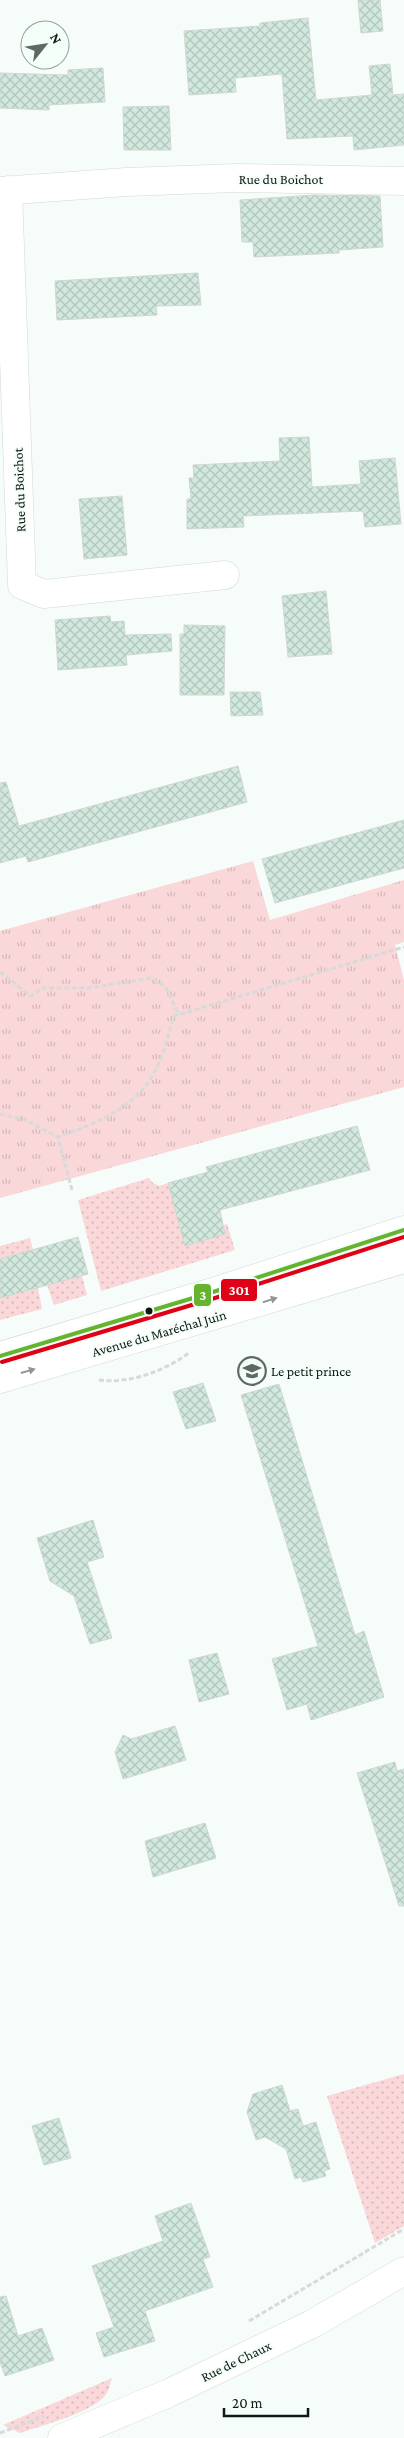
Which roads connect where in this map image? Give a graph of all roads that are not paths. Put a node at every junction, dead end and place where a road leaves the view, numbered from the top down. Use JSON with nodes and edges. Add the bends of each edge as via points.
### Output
{"nodes":[{"id":1,"x":404,"y":181,"type":"edge"},
{"id":2,"x":4,"y":190,"type":"edge"},
{"id":3,"x":225,"y":575,"type":"dead end"},
{"id":4,"x":404,"y":1230,"type":"edge"},
{"id":5,"x":404,"y":1259,"type":"edge"},
{"id":6,"x":0,"y":1356,"type":"edge"},
{"id":7,"x":0,"y":1379,"type":"edge"},
{"id":8,"x":404,"y":2271,"type":"edge"},
{"id":9,"x":62,"y":2438,"type":"edge"}],
"edges":[{"from":1,"to":2,"type":"street","name":"Rue du Boichot","via":[[236,178]]},
{"from":2,"to":3,"type":"street","name":"Rue du Boichot","via":[[22,585],[44,594]]},
{"from":4,"to":6,"type":"street","name":"Avenue du Maréchal Juin"},
{"from":7,"to":5,"type":"street","name":"Avenue du Maréchal Juin","one_way":true},
{"from":8,"to":9,"type":"street","name":"Rue de Chaux","via":[[312,2324],[169,2393]]}]}
